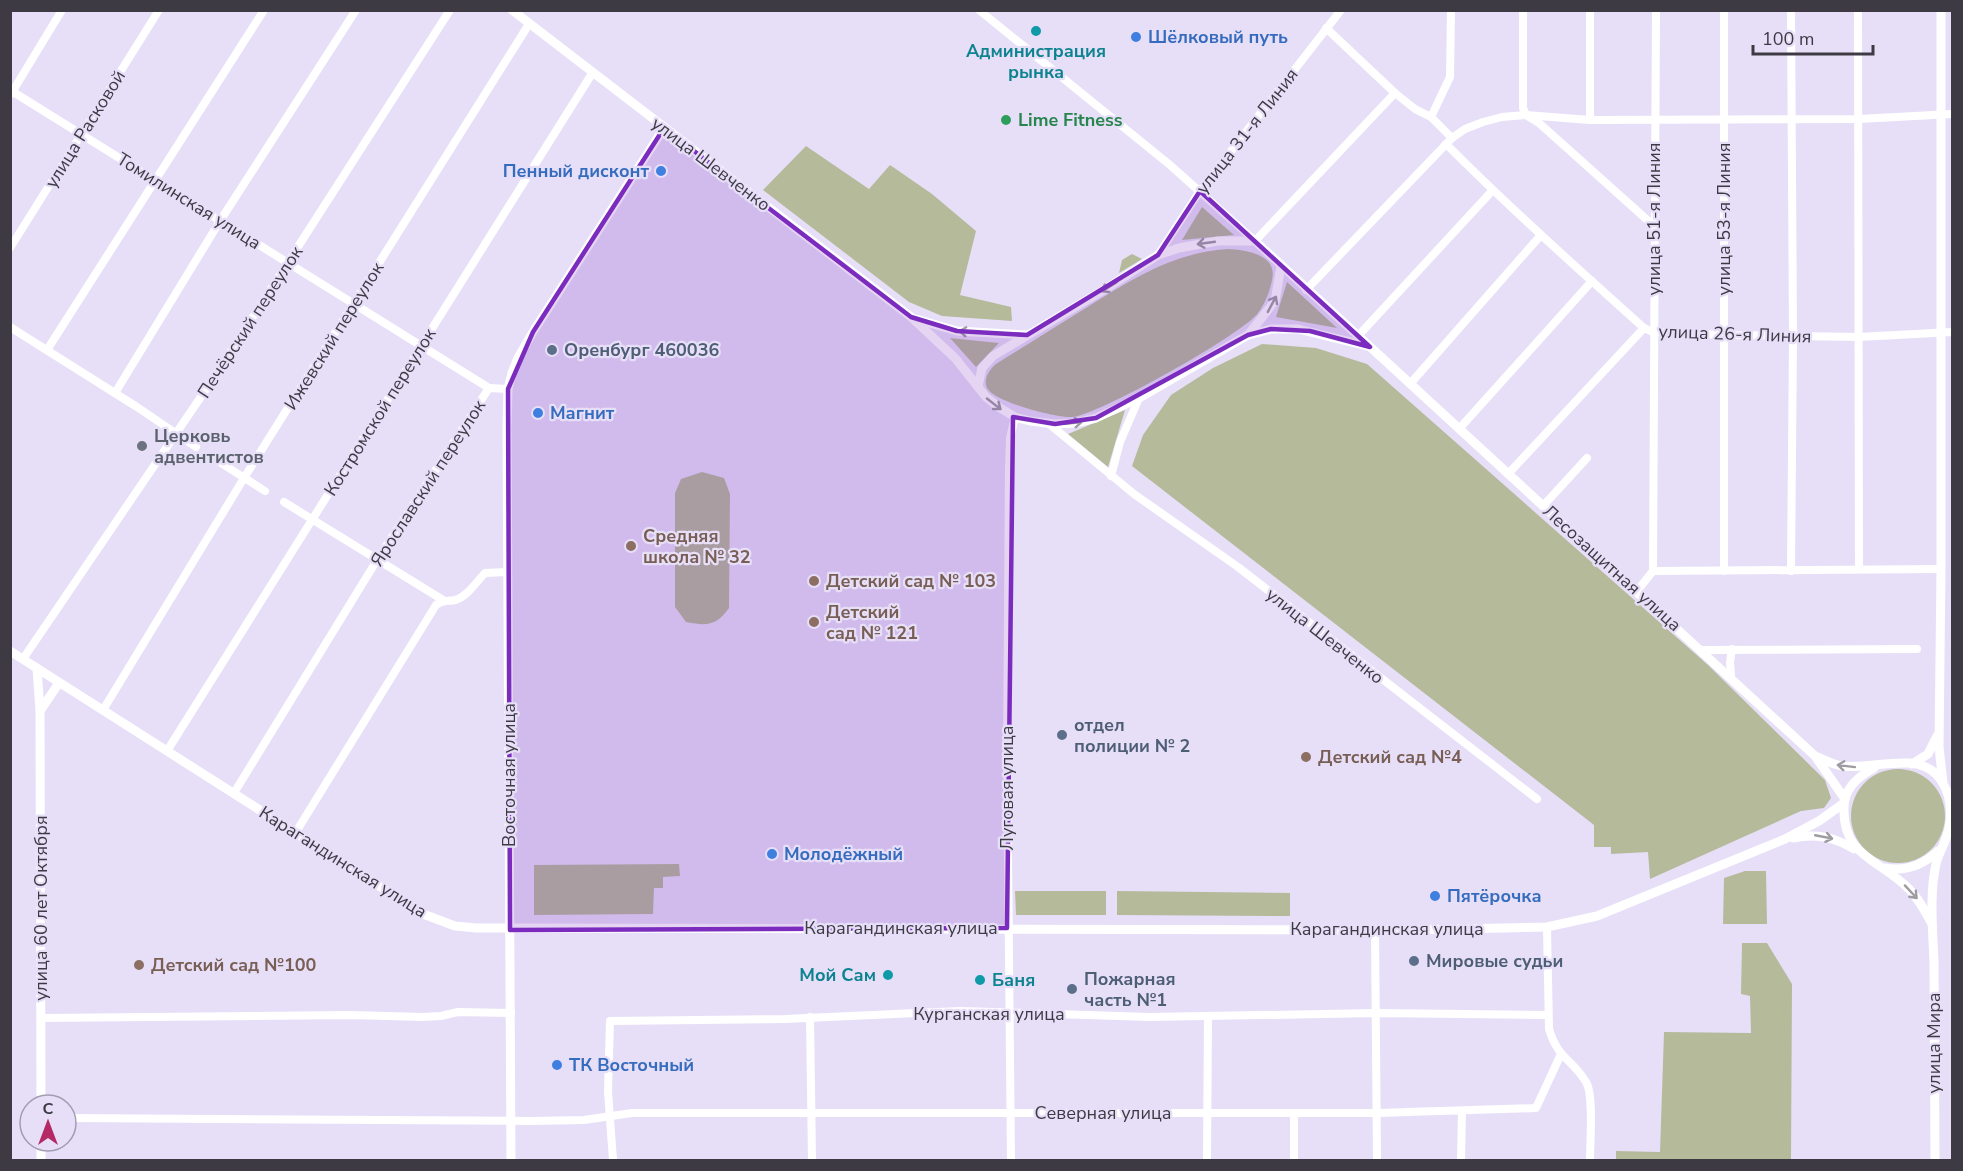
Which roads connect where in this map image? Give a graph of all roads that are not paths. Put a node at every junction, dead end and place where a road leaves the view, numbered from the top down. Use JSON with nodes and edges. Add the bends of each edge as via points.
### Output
{"nodes":[{"id":1,"x":62,"y":10,"type":"edge"},
{"id":2,"x":159,"y":10,"type":"edge"},
{"id":3,"x":264,"y":10,"type":"edge"},
{"id":4,"x":356,"y":10,"type":"edge"},
{"id":5,"x":450,"y":10,"type":"edge"},
{"id":6,"x":512,"y":10,"type":"edge"},
{"id":7,"x":979,"y":10,"type":"edge"},
{"id":8,"x":1341,"y":10,"type":"edge"},
{"id":9,"x":1452,"y":10,"type":"edge"},
{"id":10,"x":1523,"y":10,"type":"edge"},
{"id":11,"x":1590,"y":10,"type":"edge"},
{"id":12,"x":1656,"y":10,"type":"edge"},
{"id":13,"x":1724,"y":10,"type":"edge"},
{"id":14,"x":1791,"y":10,"type":"edge"},
{"id":15,"x":1858,"y":10,"type":"edge"},
{"id":16,"x":1941,"y":10,"type":"edge"},
{"id":17,"x":529,"y":24,"type":"junction"},
{"id":18,"x":1326,"y":28,"type":"junction"},
{"id":19,"x":593,"y":72,"type":"junction"},
{"id":20,"x":11,"y":92,"type":"edge"},
{"id":21,"x":1395,"y":93,"type":"junction"},
{"id":22,"x":1941,"y":114,"type":"junction"},
{"id":23,"x":1953,"y":114,"type":"edge"},
{"id":24,"x":1526,"y":115,"type":"junction"},
{"id":25,"x":1431,"y":117,"type":"junction"},
{"id":26,"x":1654,"y":119,"type":"junction"},
{"id":27,"x":1791,"y":119,"type":"junction"},
{"id":28,"x":1859,"y":119,"type":"junction"},
{"id":29,"x":1590,"y":120,"type":"junction"},
{"id":30,"x":1724,"y":120,"type":"junction"},
{"id":31,"x":664,"y":128,"type":"junction"},
{"id":32,"x":81,"y":134,"type":"junction"},
{"id":33,"x":1449,"y":141,"type":"junction"},
{"id":34,"x":155,"y":181,"type":"junction"},
{"id":35,"x":1200,"y":191,"type":"junction"},
{"id":36,"x":1492,"y":191,"type":"junction"},
{"id":37,"x":220,"y":221,"type":"junction"},
{"id":38,"x":1654,"y":226,"type":"junction"},
{"id":39,"x":1541,"y":235,"type":"junction"},
{"id":40,"x":1255,"y":241,"type":"junction"},
{"id":41,"x":10,"y":248,"type":"edge"},
{"id":42,"x":1158,"y":255,"type":"junction"},
{"id":43,"x":288,"y":263,"type":"junction"},
{"id":44,"x":1281,"y":266,"type":"junction"},
{"id":45,"x":1592,"y":281,"type":"junction"},
{"id":46,"x":1306,"y":290,"type":"junction"},
{"id":47,"x":355,"y":304,"type":"junction"},
{"id":48,"x":911,"y":317,"type":"junction"},
{"id":49,"x":10,"y":327,"type":"edge"},
{"id":50,"x":1644,"y":328,"type":"junction"},
{"id":51,"x":1653,"y":332,"type":"junction"},
{"id":52,"x":1941,"y":332,"type":"junction"},
{"id":53,"x":1953,"y":332,"type":"edge"},
{"id":54,"x":1026,"y":335,"type":"junction"},
{"id":55,"x":1248,"y":335,"type":"junction"},
{"id":56,"x":1724,"y":335,"type":"junction"},
{"id":57,"x":1358,"y":336,"type":"junction"},
{"id":58,"x":1792,"y":337,"type":"junction"},
{"id":59,"x":1858,"y":337,"type":"junction"},
{"id":60,"x":422,"y":346,"type":"junction"},
{"id":61,"x":1370,"y":347,"type":"junction"},
{"id":62,"x":48,"y":350,"type":"junction"},
{"id":63,"x":1410,"y":384,"type":"junction"},
{"id":64,"x":978,"y":386,"type":"junction"},
{"id":65,"x":489,"y":388,"type":"junction"},
{"id":66,"x":508,"y":389,"type":"junction"},
{"id":67,"x":115,"y":393,"type":"junction"},
{"id":68,"x":1139,"y":398,"type":"junction"},
{"id":69,"x":1015,"y":417,"type":"junction"},
{"id":70,"x":1047,"y":423,"type":"junction"},
{"id":71,"x":1459,"y":429,"type":"junction"},
{"id":72,"x":177,"y":434,"type":"junction"},
{"id":73,"x":196,"y":447,"type":"dead end"},
{"id":74,"x":1587,"y":458,"type":"dead end"},
{"id":75,"x":221,"y":463,"type":"dead end"},
{"id":76,"x":1508,"y":474,"type":"junction"},
{"id":77,"x":1111,"y":476,"type":"junction"},
{"id":78,"x":244,"y":478,"type":"junction"},
{"id":79,"x":265,"y":491,"type":"dead end"},
{"id":80,"x":284,"y":502,"type":"dead end"},
{"id":81,"x":1543,"y":506,"type":"junction"},
{"id":82,"x":313,"y":518,"type":"junction"},
{"id":83,"x":377,"y":560,"type":"junction"},
{"id":84,"x":1941,"y":569,"type":"junction"},
{"id":85,"x":1859,"y":570,"type":"junction"},
{"id":86,"x":1653,"y":571,"type":"junction"},
{"id":87,"x":1791,"y":571,"type":"junction"},
{"id":88,"x":507,"y":572,"type":"junction"},
{"id":89,"x":1724,"y":572,"type":"junction"},
{"id":90,"x":1637,"y":591,"type":"junction"},
{"id":91,"x":443,"y":600,"type":"junction"},
{"id":92,"x":1732,"y":649,"type":"junction"},
{"id":93,"x":1917,"y":649,"type":"dead end"},
{"id":94,"x":1702,"y":650,"type":"junction"},
{"id":95,"x":10,"y":651,"type":"edge"},
{"id":96,"x":23,"y":659,"type":"junction"},
{"id":97,"x":37,"y":668,"type":"junction"},
{"id":98,"x":1731,"y":676,"type":"junction"},
{"id":99,"x":59,"y":683,"type":"junction"},
{"id":100,"x":103,"y":710,"type":"junction"},
{"id":101,"x":40,"y":711,"type":"junction"},
{"id":102,"x":1939,"y":730,"type":"junction"},
{"id":103,"x":167,"y":751,"type":"junction"},
{"id":104,"x":1815,"y":756,"type":"junction"},
{"id":105,"x":1912,"y":764,"type":"junction"},
{"id":106,"x":1879,"y":766,"type":"junction"},
{"id":107,"x":1947,"y":790,"type":"edge"},
{"id":108,"x":234,"y":793,"type":"junction"},
{"id":109,"x":1537,"y":799,"type":"dead end"},
{"id":110,"x":1844,"y":801,"type":"junction"},
{"id":111,"x":1951,"y":830,"type":"edge"},
{"id":112,"x":296,"y":832,"type":"junction"},
{"id":113,"x":1785,"y":839,"type":"junction"},
{"id":114,"x":1941,"y":849,"type":"junction"},
{"id":115,"x":1860,"y":852,"type":"junction"},
{"id":116,"x":1880,"y":867,"type":"junction"},
{"id":117,"x":1933,"y":926,"type":"junction"},
{"id":118,"x":1547,"y":927,"type":"junction"},
{"id":119,"x":1007,"y":928,"type":"junction"},
{"id":120,"x":510,"y":930,"type":"junction"},
{"id":121,"x":1375,"y":930,"type":"junction"},
{"id":122,"x":1008,"y":1012,"type":"junction"},
{"id":123,"x":511,"y":1013,"type":"junction"},
{"id":124,"x":1376,"y":1013,"type":"junction"},
{"id":125,"x":1548,"y":1015,"type":"junction"},
{"id":126,"x":810,"y":1017,"type":"junction"},
{"id":127,"x":1208,"y":1017,"type":"junction"},
{"id":128,"x":40,"y":1018,"type":"junction"},
{"id":129,"x":1561,"y":1054,"type":"junction"},
{"id":130,"x":41,"y":1093,"type":"edge"},
{"id":131,"x":1462,"y":1111,"type":"junction"},
{"id":132,"x":812,"y":1112,"type":"junction"},
{"id":133,"x":1011,"y":1113,"type":"junction"},
{"id":134,"x":1207,"y":1113,"type":"junction"},
{"id":135,"x":1294,"y":1113,"type":"junction"},
{"id":136,"x":1377,"y":1113,"type":"junction"},
{"id":137,"x":609,"y":1116,"type":"junction"},
{"id":138,"x":78,"y":1118,"type":"edge"},
{"id":139,"x":511,"y":1121,"type":"junction"},
{"id":140,"x":511,"y":1161,"type":"edge"},
{"id":141,"x":613,"y":1161,"type":"edge"},
{"id":142,"x":812,"y":1161,"type":"edge"},
{"id":143,"x":1011,"y":1161,"type":"edge"},
{"id":144,"x":1207,"y":1161,"type":"edge"},
{"id":145,"x":1294,"y":1161,"type":"edge"},
{"id":146,"x":1377,"y":1161,"type":"edge"},
{"id":147,"x":1461,"y":1161,"type":"edge"},
{"id":148,"x":1590,"y":1161,"type":"edge"},
{"id":149,"x":1935,"y":1161,"type":"edge"}],
"edges":[{"from":1,"to":20,"type":"street"},
{"from":2,"to":32,"type":"street","name":"улица Расковой"},
{"from":3,"to":34,"type":"street"},
{"from":4,"to":37,"type":"street"},
{"from":5,"to":43,"type":"street","name":"Печёрский переулок"},
{"from":6,"to":17,"type":"main road","name":"улица Шевченко"},
{"from":7,"to":35,"type":"street"},
{"from":8,"to":18,"type":"street","name":"улица 31-я Линия"},
{"from":9,"to":25,"type":"street","via":[[1450,77]]},
{"from":10,"to":24,"type":"street"},
{"from":11,"to":29,"type":"street"},
{"from":12,"to":26,"type":"street","name":"улица 51-я Линия"},
{"from":13,"to":30,"type":"street","name":"улица 53-я Линия"},
{"from":14,"to":27,"type":"street"},
{"from":15,"to":28,"type":"street"},
{"from":16,"to":22,"type":"main road"},
{"from":17,"to":19,"type":"main road","name":"улица Шевченко"},
{"from":17,"to":47,"type":"street","name":"Ижевский переулок"},
{"from":18,"to":21,"type":"street","name":"улица 26-я Линия"},
{"from":18,"to":35,"type":"street","name":"улица 31-я Линия"},
{"from":19,"to":31,"type":"main road","name":"улица Шевченко"},
{"from":19,"to":60,"type":"street","name":"Костромской переулок"},
{"from":20,"to":32,"type":"street","name":"Томилинская улица"},
{"from":21,"to":25,"type":"street","name":"улица 26-я Линия"},
{"from":21,"to":40,"type":"street"},
{"from":22,"to":23,"type":"street"},
{"from":22,"to":28,"type":"street"},
{"from":22,"to":52,"type":"main road"},
{"from":24,"to":29,"type":"street"},
{"from":24,"to":33,"type":"street","via":[[1482,122]]},
{"from":24,"to":38,"type":"street"},
{"from":25,"to":33,"type":"street","name":"улица 26-я Линия"},
{"from":26,"to":29,"type":"street"},
{"from":26,"to":30,"type":"street"},
{"from":26,"to":38,"type":"street","name":"улица 51-я Линия"},
{"from":27,"to":28,"type":"street"},
{"from":27,"to":30,"type":"street"},
{"from":27,"to":58,"type":"street"},
{"from":28,"to":59,"type":"street"},
{"from":30,"to":56,"type":"street","name":"улица 53-я Линия"},
{"from":31,"to":48,"type":"main road","name":"улица Шевченко"},
{"from":31,"to":66,"type":"main road","name":"Ярославский переулок","via":[[533,332],[518,358]]},
{"from":32,"to":34,"type":"street","name":"Томилинская улица"},
{"from":32,"to":41,"type":"street","name":"улица Расковой"},
{"from":33,"to":36,"type":"street","name":"улица 26-я Линия"},
{"from":33,"to":46,"type":"street"},
{"from":34,"to":37,"type":"street","name":"Томилинская улица"},
{"from":34,"to":62,"type":"street"},
{"from":35,"to":40,"type":"street"},
{"from":35,"to":42,"type":"street","name":"улица 31-я Линия"},
{"from":36,"to":39,"type":"street","name":"улица 26-я Линия"},
{"from":36,"to":57,"type":"street"},
{"from":37,"to":43,"type":"street","name":"Томилинская улица"},
{"from":37,"to":67,"type":"street"},
{"from":38,"to":51,"type":"street","name":"улица 51-я Линия"},
{"from":39,"to":45,"type":"street","name":"улица 26-я Линия"},
{"from":39,"to":63,"type":"street"},
{"from":40,"to":42,"type":"main road","one_way":true,"via":[[1210,242]]},
{"from":40,"to":44,"type":"main road","name":"Лесозащитная улица"},
{"from":42,"to":54,"type":"main road","one_way":true},
{"from":43,"to":47,"type":"street","name":"Томилинская улица"},
{"from":43,"to":72,"type":"street","name":"Печёрский переулок"},
{"from":44,"to":46,"type":"main road","name":"Лесозащитная улица"},
{"from":55,"to":44,"type":"main road","one_way":true,"via":[[1275,301]]},
{"from":45,"to":50,"type":"street","name":"улица 26-я Линия"},
{"from":45,"to":71,"type":"street"},
{"from":46,"to":57,"type":"main road","name":"Лесозащитная улица"},
{"from":47,"to":60,"type":"street","name":"Томилинская улица"},
{"from":47,"to":78,"type":"street","name":"Ижевский переулок"},
{"from":54,"to":48,"type":"main road","name":"улица Шевченко","one_way":true,"via":[[943,329]]},
{"from":48,"to":64,"type":"main road","name":"улица Шевченко"},
{"from":49,"to":62,"type":"street"},
{"from":50,"to":51,"type":"street","name":"улица 26-я Линия"},
{"from":50,"to":76,"type":"street"},
{"from":51,"to":56,"type":"street","name":"улица 26-я Линия"},
{"from":51,"to":86,"type":"street","name":"улица 51-я Линия"},
{"from":52,"to":53,"type":"street","name":"улица 26-я Линия"},
{"from":52,"to":59,"type":"street","name":"улица 26-я Линия"},
{"from":52,"to":84,"type":"main road"},
{"from":54,"to":64,"type":"main road","via":[[986,363]]},
{"from":55,"to":61,"type":"main road","name":"Лесозащитная улица","via":[[1271,329],[1298,329]]},
{"from":55,"to":68,"type":"main road"},
{"from":56,"to":58,"type":"street","name":"улица 26-я Линия"},
{"from":56,"to":89,"type":"street","name":"улица 53-я Линия"},
{"from":57,"to":61,"type":"main road","name":"Лесозащитная улица"},
{"from":58,"to":59,"type":"street","name":"улица 26-я Линия"},
{"from":58,"to":87,"type":"street"},
{"from":59,"to":85,"type":"street"},
{"from":60,"to":65,"type":"street","name":"Томилинская улица"},
{"from":60,"to":82,"type":"street","name":"Костромской переулок"},
{"from":61,"to":63,"type":"main road","name":"Лесозащитная улица"},
{"from":62,"to":67,"type":"street"},
{"from":63,"to":71,"type":"main road","name":"Лесозащитная улица"},
{"from":64,"to":69,"type":"main road","name":"улица Шевченко","one_way":true,"via":[[992,402]]},
{"from":65,"to":66,"type":"street","name":"Ярославский переулок"},
{"from":65,"to":83,"type":"street","name":"Ярославский переулок"},
{"from":66,"to":88,"type":"main road","name":"Восточная улица"},
{"from":67,"to":72,"type":"street"},
{"from":70,"to":68,"type":"main road","one_way":true,"via":[[1084,422]]},
{"from":68,"to":77,"type":"street"},
{"from":69,"to":70,"type":"main road"},
{"from":69,"to":119,"type":"street","name":"Луговая улица","via":[[1009,470]]},
{"from":70,"to":77,"type":"street","name":"улица Шевченко"},
{"from":71,"to":76,"type":"main road","name":"Лесозащитная улица"},
{"from":72,"to":73,"type":"street"},
{"from":72,"to":96,"type":"street","name":"Печёрский переулок"},
{"from":74,"to":81,"type":"street"},
{"from":75,"to":78,"type":"street"},
{"from":76,"to":81,"type":"main road","name":"Лесозащитная улица"},
{"from":77,"to":109,"type":"street","name":"улица Шевченко","via":[[1238,567]]},
{"from":78,"to":79,"type":"street"},
{"from":78,"to":100,"type":"street","name":"Ижевский переулок"},
{"from":80,"to":82,"type":"street"},
{"from":81,"to":90,"type":"main road","name":"Лесозащитная улица"},
{"from":82,"to":83,"type":"street"},
{"from":82,"to":103,"type":"street","name":"Костромской переулок"},
{"from":83,"to":91,"type":"street"},
{"from":83,"to":108,"type":"street","name":"Ярославский переулок"},
{"from":84,"to":85,"type":"street"},
{"from":84,"to":102,"type":"main road"},
{"from":85,"to":87,"type":"street"},
{"from":86,"to":89,"type":"street"},
{"from":86,"to":90,"type":"street"},
{"from":87,"to":89,"type":"street"},
{"from":88,"to":91,"type":"street","via":[[485,573],[463,596]]},
{"from":88,"to":120,"type":"main road","name":"Восточная улица"},
{"from":90,"to":94,"type":"main road","name":"Лесозащитная улица"},
{"from":91,"to":112,"type":"street","via":[[436,605]]},
{"from":92,"to":93,"type":"street"},
{"from":92,"to":94,"type":"street"},
{"from":92,"to":98,"type":"street"},
{"from":94,"to":98,"type":"main road","name":"Лесозащитная улица"},
{"from":95,"to":96,"type":"main road","name":"Карагандинская улица"},
{"from":96,"to":97,"type":"main road","name":"Карагандинская улица"},
{"from":97,"to":99,"type":"main road","name":"Карагандинская улица"},
{"from":97,"to":101,"type":"main road","name":"улица 60 лет Октября"},
{"from":98,"to":104,"type":"main road","name":"Лесозащитная улица"},
{"from":99,"to":100,"type":"main road","name":"Карагандинская улица"},
{"from":99,"to":101,"type":"main road"},
{"from":100,"to":103,"type":"main road","name":"Карагандинская улица"},
{"from":101,"to":128,"type":"main road","name":"улица 60 лет Октября"},
{"from":102,"to":105,"type":"main road","via":[[1928,754]]},
{"from":102,"to":107,"type":"main road","via":[[1939,757]]},
{"from":103,"to":108,"type":"main road","name":"Карагандинская улица"},
{"from":106,"to":104,"type":"main road","one_way":true,"via":[[1843,766]]},
{"from":104,"to":110,"type":"main road","name":"Лесозащитная улица"},
{"from":105,"to":106,"type":"main road"},
{"from":105,"to":107,"type":"main road","via":[[1935,773]]},
{"from":106,"to":110,"type":"main road","via":[[1856,780]]},
{"from":107,"to":111,"type":"main road"},
{"from":108,"to":112,"type":"main road","name":"Карагандинская улица"},
{"from":110,"to":113,"type":"main road","name":"Карагандинская улица","via":[[1819,821]]},
{"from":110,"to":115,"type":"main road","via":[[1846,829]]},
{"from":111,"to":114,"type":"main road"},
{"from":112,"to":120,"type":"main road","name":"Карагандинская улица","via":[[423,914],[455,926]]},
{"from":113,"to":115,"type":"main road","one_way":true,"via":[[1817,835]]},
{"from":113,"to":118,"type":"main road","name":"Карагандинская улица","via":[[1597,916]]},
{"from":114,"to":116,"type":"main road","via":[[1908,869]]},
{"from":114,"to":117,"type":"main road","name":"улица Мира","via":[[1934,877]]},
{"from":115,"to":116,"type":"main road"},
{"from":116,"to":117,"type":"main road","one_way":true,"via":[[1910,889]]},
{"from":117,"to":149,"type":"main road","name":"улица Мира"},
{"from":118,"to":121,"type":"main road","name":"Карагандинская улица"},
{"from":118,"to":125,"type":"street"},
{"from":119,"to":120,"type":"main road","name":"Карагандинская улица"},
{"from":119,"to":121,"type":"main road","name":"Карагандинская улица"},
{"from":119,"to":122,"type":"street","name":"Луговая улица"},
{"from":120,"to":123,"type":"main road","name":"Восточная улица"},
{"from":121,"to":124,"type":"street"},
{"from":122,"to":126,"type":"street","name":"Курганская улица"},
{"from":122,"to":127,"type":"street","name":"Курганская улица"},
{"from":122,"to":133,"type":"street","name":"Луговая улица"},
{"from":123,"to":128,"type":"street","via":[[458,1012],[423,1017]]},
{"from":123,"to":139,"type":"main road","name":"Восточная улица"},
{"from":124,"to":125,"type":"street","name":"Курганская улица"},
{"from":124,"to":127,"type":"street","name":"Курганская улица"},
{"from":124,"to":136,"type":"street"},
{"from":125,"to":129,"type":"street","via":[[1553,1042]]},
{"from":126,"to":132,"type":"street"},
{"from":126,"to":137,"type":"street","name":"Курганская улица","via":[[610,1020]]},
{"from":127,"to":134,"type":"street"},
{"from":128,"to":130,"type":"main road","name":"улица 60 лет Октября"},
{"from":129,"to":131,"type":"street","name":"Северная улица","via":[[1536,1108]]},
{"from":129,"to":148,"type":"street","via":[[1588,1083]]},
{"from":131,"to":136,"type":"street","name":"Северная улица"},
{"from":131,"to":147,"type":"street"},
{"from":132,"to":133,"type":"street","name":"Северная улица"},
{"from":132,"to":137,"type":"street","name":"Северная улица"},
{"from":132,"to":142,"type":"street"},
{"from":133,"to":134,"type":"street","name":"Северная улица"},
{"from":133,"to":143,"type":"street","name":"Луговая улица"},
{"from":134,"to":135,"type":"street","name":"Северная улица"},
{"from":134,"to":144,"type":"street"},
{"from":135,"to":136,"type":"street","name":"Северная улица"},
{"from":135,"to":145,"type":"street"},
{"from":136,"to":146,"type":"street"},
{"from":137,"to":139,"type":"street","name":"Северная улица"},
{"from":137,"to":141,"type":"street"},
{"from":138,"to":139,"type":"street","name":"Северная улица"},
{"from":139,"to":140,"type":"main road","name":"Восточная улица"}]}
